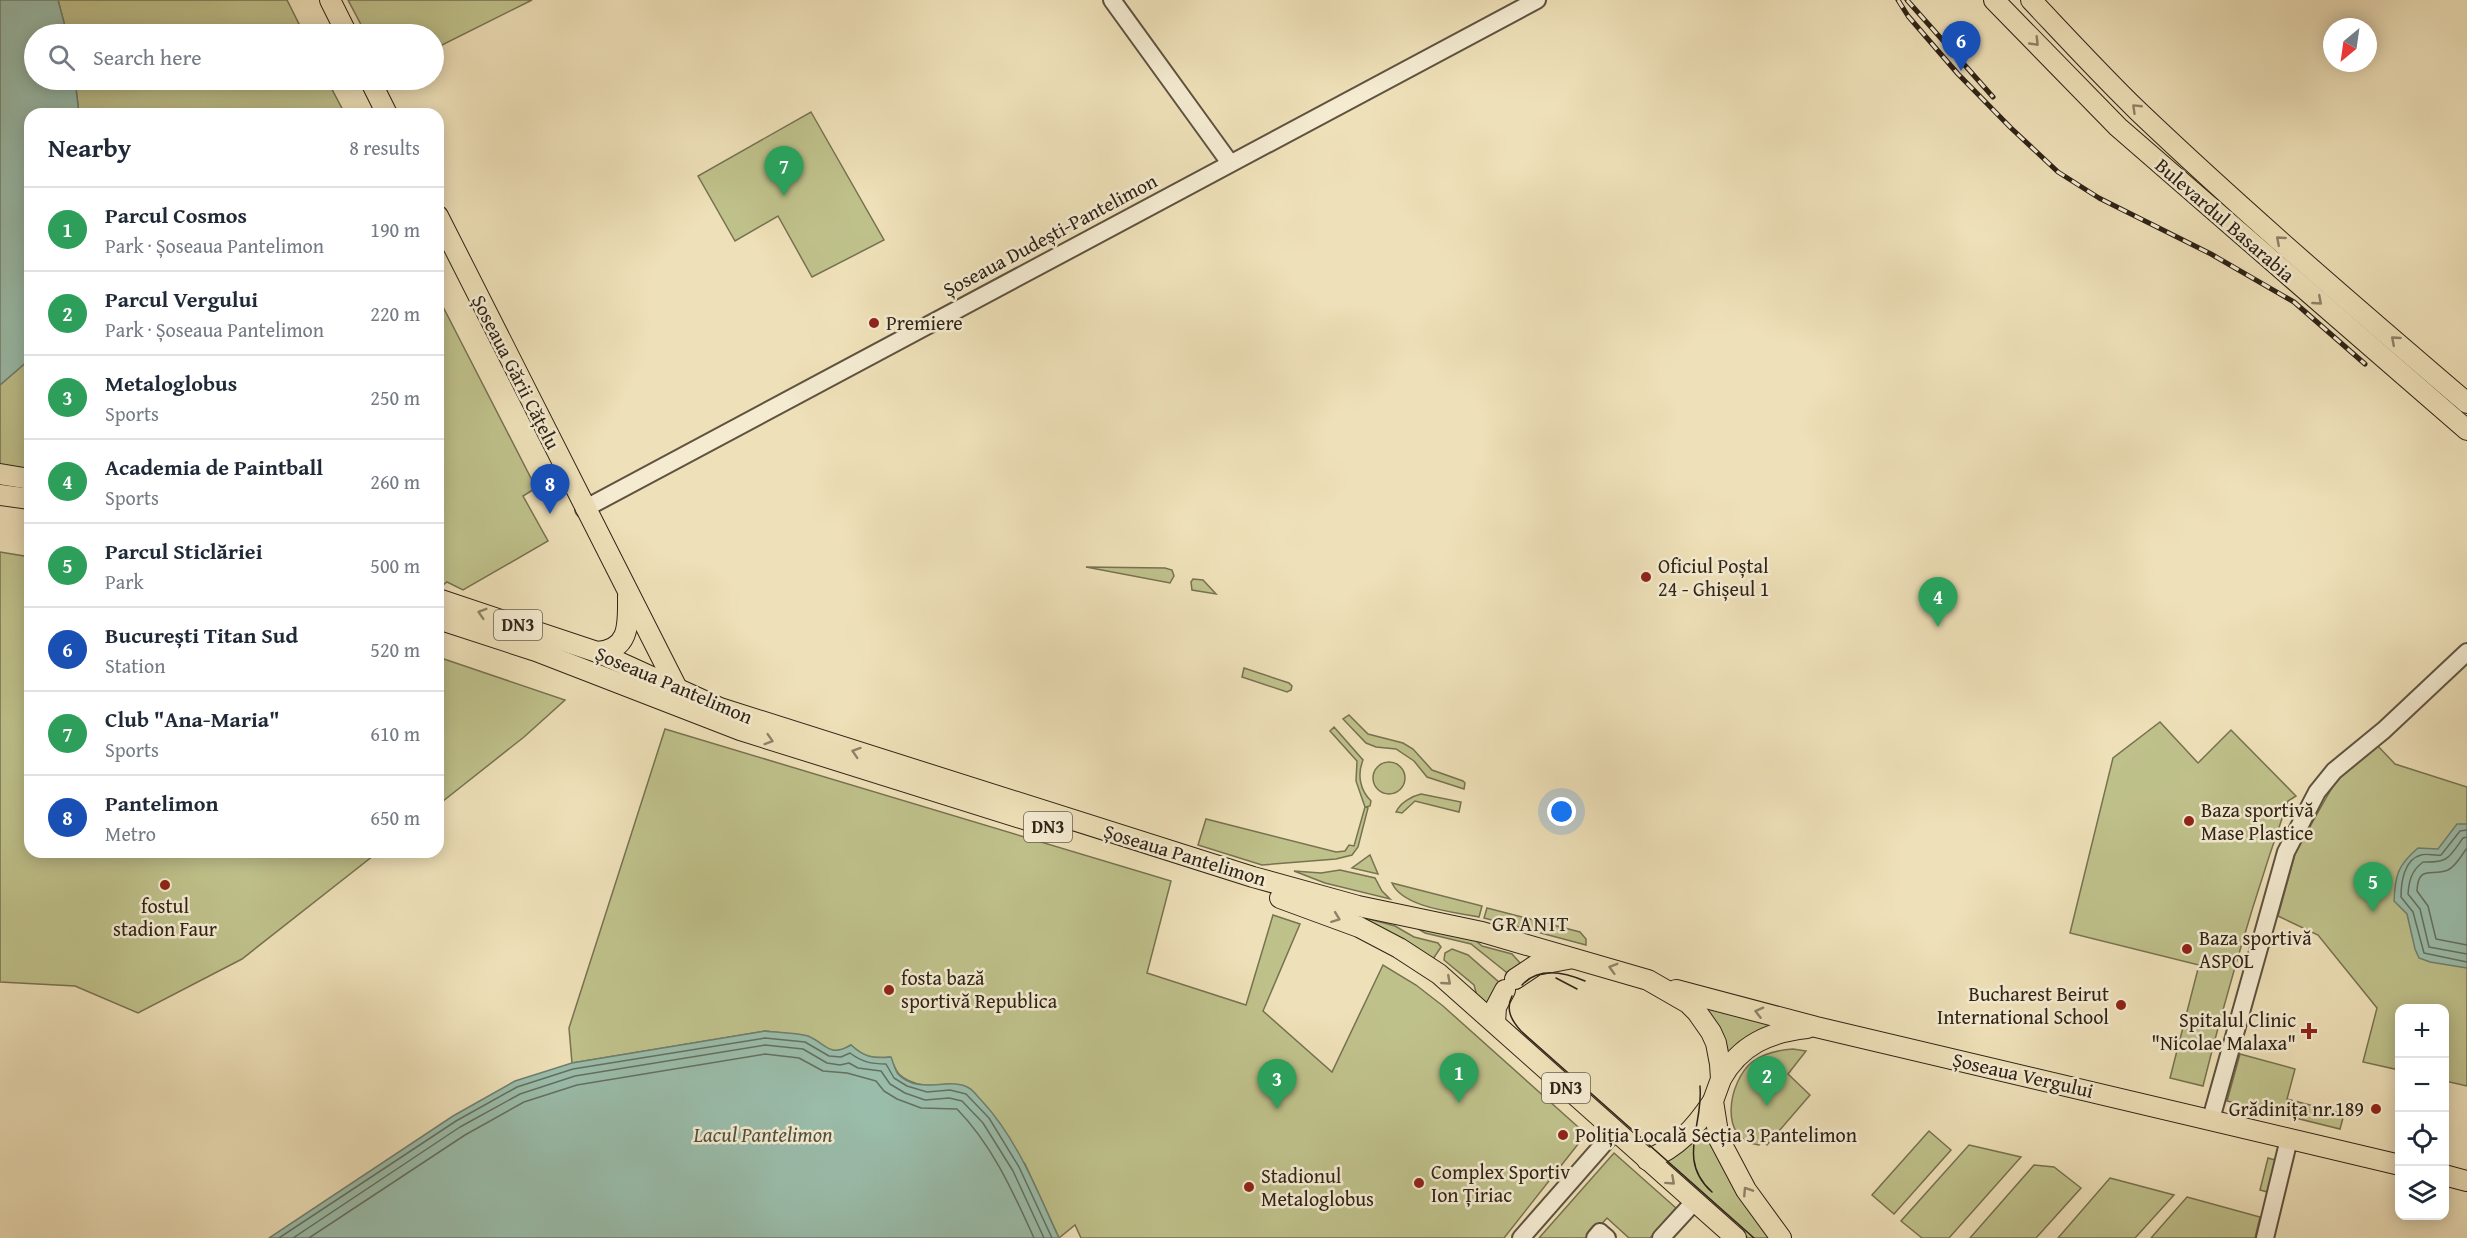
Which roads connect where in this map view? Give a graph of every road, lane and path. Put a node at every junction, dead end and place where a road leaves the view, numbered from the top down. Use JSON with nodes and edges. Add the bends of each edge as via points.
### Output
{"nodes":[{"id":1,"x":330,"y":0,"type":"edge"},
{"id":2,"x":1112,"y":0,"type":"edge"},
{"id":3,"x":1537,"y":0,"type":"edge"},
{"id":4,"x":1994,"y":0,"type":"edge"},
{"id":5,"x":2031,"y":0,"type":"edge"},
{"id":6,"x":342,"y":24,"type":"edge"},
{"id":7,"x":375,"y":90,"type":"edge"},
{"id":8,"x":384,"y":108,"type":"edge"},
{"id":9,"x":1230,"y":163,"type":"junction"},
{"id":10,"x":444,"y":228,"type":"edge"},
{"id":11,"x":2467,"y":403,"type":"edge"},
{"id":12,"x":2467,"y":430,"type":"edge"},
{"id":13,"x":0,"y":474,"type":"edge"},
{"id":14,"x":24,"y":477,"type":"edge"},
{"id":15,"x":0,"y":495,"type":"edge"},
{"id":16,"x":24,"y":498,"type":"edge"},
{"id":17,"x":584,"y":509,"type":"junction"},
{"id":18,"x":628,"y":594,"type":"junction"},
{"id":19,"x":444,"y":601,"type":"edge"},
{"id":20,"x":444,"y":621,"type":"edge"},
{"id":21,"x":597,"y":652,"type":"junction"},
{"id":22,"x":2467,"y":652,"type":"edge"},
{"id":23,"x":677,"y":689,"type":"junction"},
{"id":24,"x":656,"y":699,"type":"junction"},
{"id":25,"x":694,"y":714,"type":"junction"},
{"id":26,"x":1577,"y":958,"type":"junction"},
{"id":27,"x":1648,"y":980,"type":"junction"},
{"id":28,"x":1496,"y":1023,"type":"junction"},
{"id":29,"x":1815,"y":1027,"type":"junction"},
{"id":30,"x":1721,"y":1079,"type":"junction"},
{"id":31,"x":1713,"y":1101,"type":"junction"},
{"id":32,"x":2211,"y":1119,"type":"junction"},
{"id":33,"x":1614,"y":1132,"type":"junction"},
{"id":34,"x":2289,"y":1138,"type":"junction"},
{"id":35,"x":1647,"y":1160,"type":"junction"},
{"id":36,"x":2395,"y":1164,"type":"edge"},
{"id":37,"x":2449,"y":1176,"type":"edge"},
{"id":38,"x":2467,"y":1181,"type":"edge"},
{"id":39,"x":1694,"y":1202,"type":"junction"},
{"id":40,"x":1521,"y":1238,"type":"edge"},
{"id":41,"x":1595,"y":1238,"type":"edge"},
{"id":42,"x":1607,"y":1238,"type":"edge"},
{"id":43,"x":1661,"y":1238,"type":"edge"},
{"id":44,"x":1736,"y":1238,"type":"edge"},
{"id":45,"x":1781,"y":1238,"type":"edge"},
{"id":46,"x":2265,"y":1238,"type":"edge"}],
"edges":[{"from":1,"to":6,"type":"main road"},
{"from":2,"to":9,"type":"street"},
{"from":3,"to":9,"type":"street","name":"Șoseaua Dudești-Pantelimon"},
{"from":4,"to":12,"type":"main road","name":"Bulevardul Basarabia","one_way":true,"via":[[2118,127]]},
{"from":11,"to":5,"type":"main road","name":"Bulevardul Basarabia","one_way":true,"via":[[2166,137]]},
{"from":7,"to":8,"type":"main road"},
{"from":9,"to":17,"type":"street","name":"Șoseaua Dudești-Pantelimon"},
{"from":10,"to":17,"type":"main road","name":"Șoseaua Gării Cățelu"},
{"from":13,"to":14,"type":"main road"},
{"from":15,"to":16,"type":"main road"},
{"from":17,"to":18,"type":"main road","name":"Șoseaua Gării Cățelu"},
{"from":18,"to":21,"type":"main road","via":[[627,626],[621,642],[613,650]]},
{"from":18,"to":23,"type":"main road","name":"Șoseaua Gării Cățelu"},
{"from":21,"to":19,"type":"main road","name":"Șoseaua Pantelimon","number":"DN3","one_way":true},
{"from":20,"to":24,"type":"main road","name":"Șoseaua Pantelimon","number":"DN3","via":[[536,651]]},
{"from":21,"to":23,"type":"main road","name":"Șoseaua Pantelimon","number":"DN3"},
{"from":22,"to":32,"type":"street","via":[[2334,771],[2302,820],[2286,852]]},
{"from":23,"to":24,"type":"main road"},
{"from":23,"to":25,"type":"main road","name":"Șoseaua Gării Cățelu"},
{"from":26,"to":23,"type":"main road","name":"Șoseaua Pantelimon","number":"DN3","one_way":true,"via":[[1252,877],[780,728]]},
{"from":24,"to":25,"type":"main road","name":"Șoseaua Pantelimon","number":"DN3"},
{"from":25,"to":28,"type":"main road","name":"Șoseaua Pantelimon","number":"DN3","one_way":true,"via":[[1317,910],[1399,948],[1439,974]]},
{"from":27,"to":26,"type":"main road","name":"Șoseaua Pantelimon","number":"DN3","one_way":true},
{"from":26,"to":28,"type":"main road","via":[[1536,965],[1510,984],[1496,1007]]},
{"from":29,"to":27,"type":"main road","name":"Șoseaua Vergului","one_way":true},
{"from":27,"to":30,"type":"main road","name":"Șoseaua Pantelimon","number":"DN3","via":[[1697,1012],[1716,1043]]},
{"from":28,"to":33,"type":"main road","name":"Șoseaua Pantelimon","number":"DN3"},
{"from":29,"to":30,"type":"main road","via":[[1778,1033],[1752,1044],[1733,1060]]},
{"from":29,"to":32,"type":"main road","name":"Șoseaua Vergului"},
{"from":30,"to":31,"type":"main road","name":"Șoseaua Pantelimon","number":"DN3"},
{"from":31,"to":35,"type":"main road","via":[[1687,1135],[1664,1153]]},
{"from":45,"to":31,"type":"main road","name":"Șoseaua Pantelimon","number":"DN3","one_way":true,"via":[[1731,1164],[1716,1126]]},
{"from":32,"to":34,"type":"main road","name":"Șoseaua Vergului"},
{"from":33,"to":35,"type":"main road","name":"Șoseaua Pantelimon","number":"DN3"},
{"from":33,"to":40,"type":"street"},
{"from":34,"to":36,"type":"main road","name":"Șoseaua Vergului"},
{"from":34,"to":46,"type":"street"},
{"from":35,"to":39,"type":"main road","name":"Șoseaua Pantelimon","number":"DN3","one_way":true},
{"from":37,"to":38,"type":"main road"},
{"from":39,"to":43,"type":"street"},
{"from":39,"to":44,"type":"main road","name":"Șoseaua Pantelimon","number":"DN3"},
{"from":41,"to":42,"type":"street","via":[[1600,1232]]}]}
